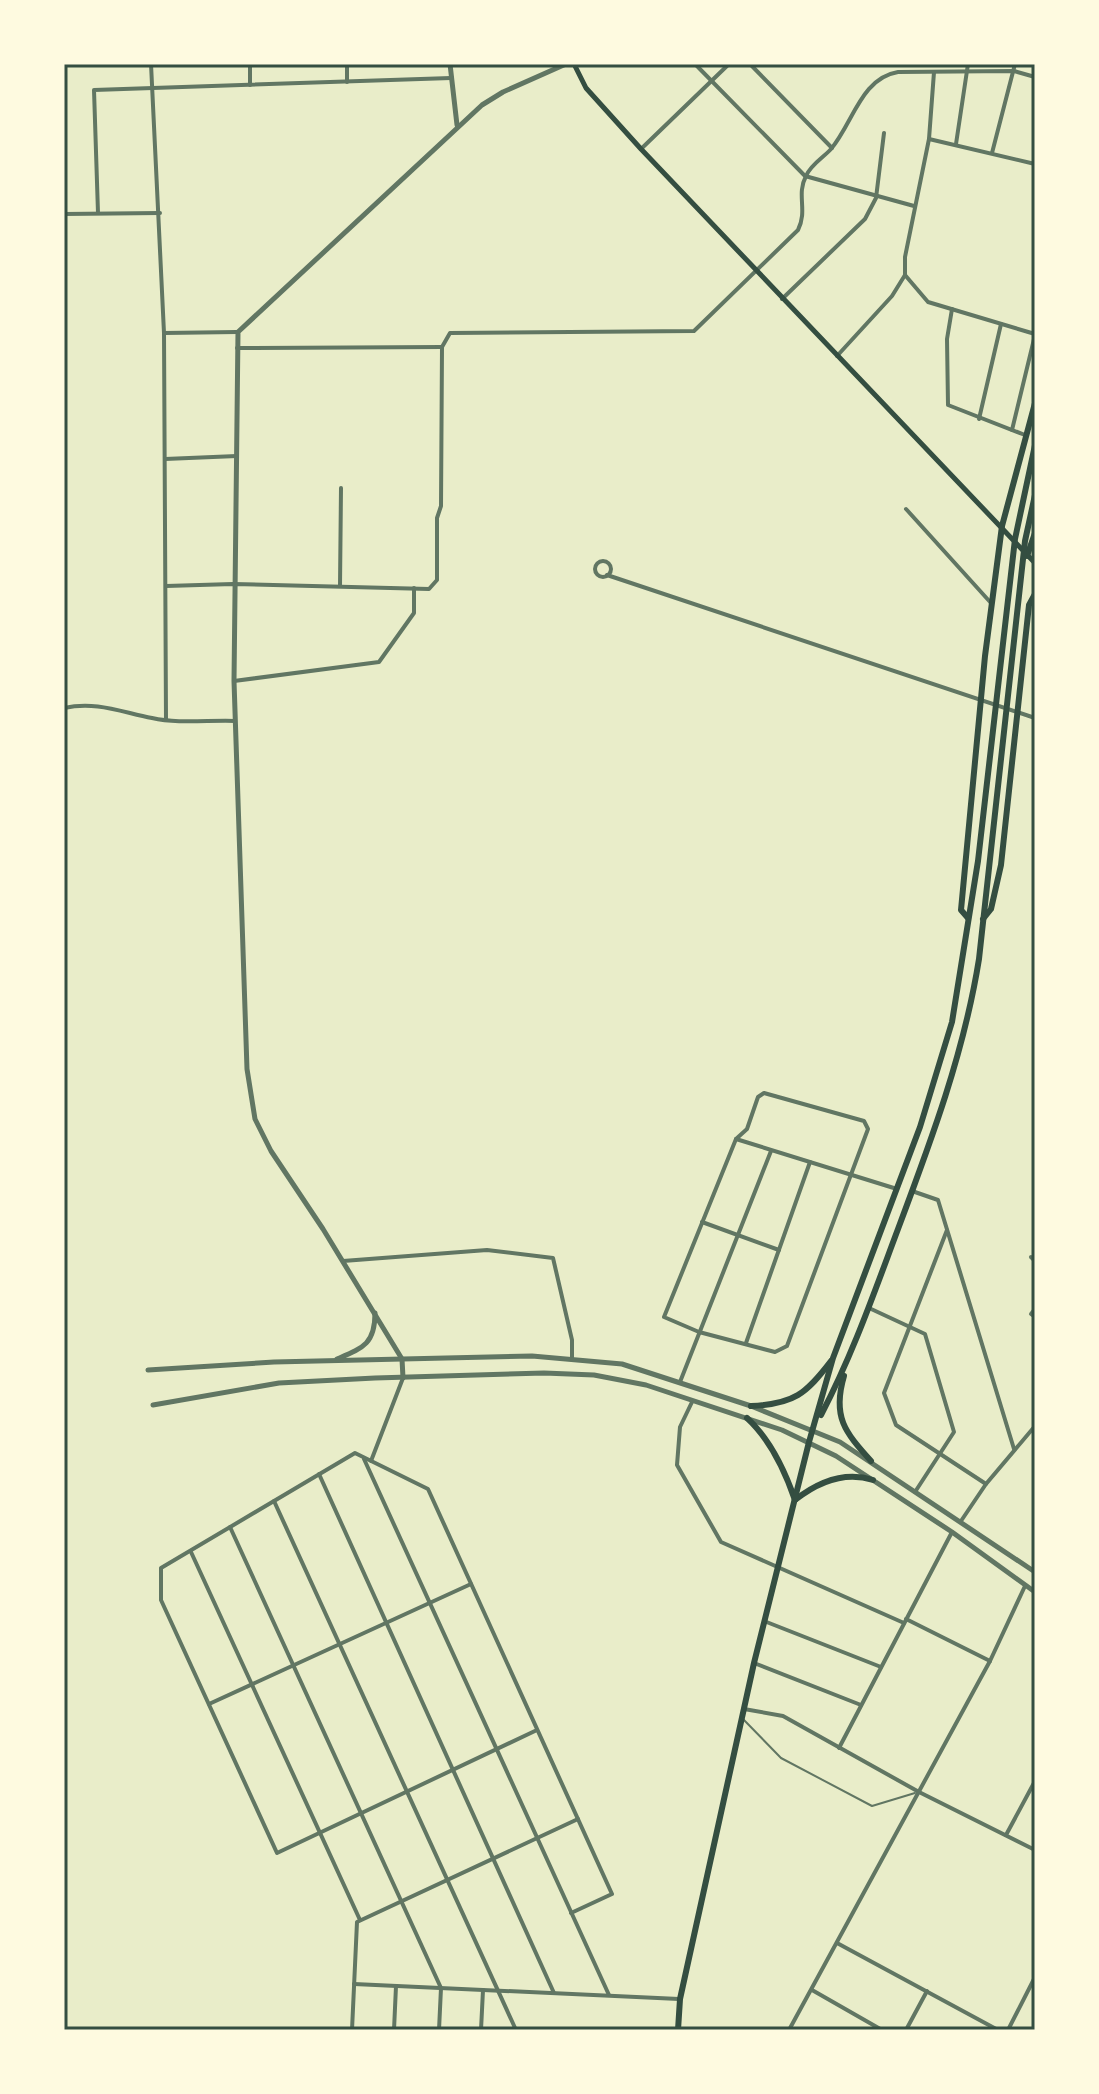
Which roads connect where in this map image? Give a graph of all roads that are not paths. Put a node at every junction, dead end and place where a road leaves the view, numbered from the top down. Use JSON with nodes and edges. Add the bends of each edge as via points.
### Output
{"nodes":[{"id":1,"x":151,"y":64,"type":"edge"},
{"id":2,"x":250,"y":64,"type":"edge"},
{"id":3,"x":347,"y":64,"type":"edge"},
{"id":4,"x":450,"y":64,"type":"edge"},
{"id":5,"x":566,"y":64,"type":"edge"},
{"id":6,"x":574,"y":64,"type":"edge"},
{"id":7,"x":695,"y":64,"type":"edge"},
{"id":8,"x":729,"y":64,"type":"edge"},
{"id":9,"x":750,"y":64,"type":"edge"},
{"id":10,"x":922,"y":64,"type":"edge"},
{"id":11,"x":968,"y":64,"type":"edge"},
{"id":12,"x":1015,"y":64,"type":"edge"},
{"id":13,"x":1014,"y":71,"type":"junction"},
{"id":14,"x":934,"y":72,"type":"junction"},
{"id":15,"x":967,"y":72,"type":"junction"},
{"id":16,"x":922,"y":73,"type":"junction"},
{"id":17,"x":1035,"y":77,"type":"edge"},
{"id":18,"x":451,"y":78,"type":"junction"},
{"id":19,"x":711,"y":81,"type":"junction"},
{"id":20,"x":347,"y":82,"type":"junction"},
{"id":21,"x":250,"y":85,"type":"junction"},
{"id":22,"x":152,"y":88,"type":"junction"},
{"id":23,"x":457,"y":126,"type":"junction"},
{"id":24,"x":884,"y":133,"type":"dead end"},
{"id":25,"x":929,"y":139,"type":"junction"},
{"id":26,"x":956,"y":144,"type":"junction"},
{"id":27,"x":832,"y":148,"type":"junction"},
{"id":28,"x":641,"y":149,"type":"junction"},
{"id":29,"x":992,"y":153,"type":"junction"},
{"id":30,"x":1035,"y":164,"type":"edge"},
{"id":31,"x":805,"y":176,"type":"junction"},
{"id":32,"x":876,"y":198,"type":"junction"},
{"id":33,"x":914,"y":206,"type":"junction"},
{"id":34,"x":98,"y":213,"type":"junction"},
{"id":35,"x":160,"y":213,"type":"junction"},
{"id":36,"x":64,"y":214,"type":"edge"},
{"id":37,"x":756,"y":270,"type":"junction"},
{"id":38,"x":905,"y":275,"type":"junction"},
{"id":39,"x":782,"y":299,"type":"junction"},
{"id":40,"x":952,"y":309,"type":"junction"},
{"id":41,"x":1001,"y":324,"type":"junction"},
{"id":42,"x":238,"y":332,"type":"junction"},
{"id":43,"x":164,"y":333,"type":"junction"},
{"id":44,"x":1035,"y":334,"type":"edge"},
{"id":45,"x":442,"y":347,"type":"junction"},
{"id":46,"x":237,"y":348,"type":"junction"},
{"id":47,"x":837,"y":356,"type":"junction"},
{"id":48,"x":1035,"y":403,"type":"edge"},
{"id":49,"x":979,"y":419,"type":"junction"},
{"id":50,"x":1012,"y":430,"type":"junction"},
{"id":51,"x":1025,"y":435,"type":"junction"},
{"id":52,"x":1035,"y":445,"type":"edge"},
{"id":53,"x":237,"y":456,"type":"junction"},
{"id":54,"x":165,"y":459,"type":"junction"},
{"id":55,"x":341,"y":488,"type":"dead end"},
{"id":56,"x":1035,"y":495,"type":"edge"},
{"id":57,"x":906,"y":509,"type":"dead end"},
{"id":58,"x":1002,"y":526,"type":"junction"},
{"id":59,"x":1035,"y":533,"type":"edge"},
{"id":60,"x":1027,"y":556,"type":"junction"},
{"id":61,"x":1035,"y":563,"type":"edge"},
{"id":62,"x":607,"y":575,"type":"dead end"},
{"id":63,"x":233,"y":584,"type":"junction"},
{"id":64,"x":166,"y":586,"type":"junction"},
{"id":65,"x":340,"y":586,"type":"junction"},
{"id":66,"x":414,"y":588,"type":"junction"},
{"id":67,"x":1035,"y":594,"type":"edge"},
{"id":68,"x":991,"y":603,"type":"junction"},
{"id":69,"x":234,"y":681,"type":"junction"},
{"id":70,"x":64,"y":708,"type":"edge"},
{"id":71,"x":1035,"y":718,"type":"edge"},
{"id":72,"x":166,"y":720,"type":"junction"},
{"id":73,"x":235,"y":721,"type":"junction"},
{"id":74,"x":968,"y":918,"type":"junction"},
{"id":75,"x":983,"y":919,"type":"junction"},
{"id":76,"x":736,"y":1139,"type":"junction"},
{"id":77,"x":771,"y":1151,"type":"junction"},
{"id":78,"x":810,"y":1162,"type":"junction"},
{"id":79,"x":850,"y":1173,"type":"junction"},
{"id":80,"x":897,"y":1189,"type":"junction"},
{"id":81,"x":912,"y":1191,"type":"junction"},
{"id":82,"x":702,"y":1222,"type":"junction"},
{"id":83,"x":947,"y":1230,"type":"junction"},
{"id":84,"x":740,"y":1235,"type":"junction"},
{"id":85,"x":779,"y":1250,"type":"junction"},
{"id":86,"x":343,"y":1261,"type":"junction"},
{"id":87,"x":869,"y":1308,"type":"junction"},
{"id":88,"x":1035,"y":1309,"type":"edge"},
{"id":89,"x":375,"y":1312,"type":"junction"},
{"id":90,"x":1035,"y":1317,"type":"edge"},
{"id":91,"x":910,"y":1326,"type":"junction"},
{"id":92,"x":699,"y":1332,"type":"junction"},
{"id":93,"x":746,"y":1343,"type":"junction"},
{"id":94,"x":572,"y":1358,"type":"junction"},
{"id":95,"x":833,"y":1358,"type":"junction"},
{"id":96,"x":402,"y":1359,"type":"junction"},
{"id":97,"x":333,"y":1361,"type":"junction"},
{"id":98,"x":848,"y":1363,"type":"junction"},
{"id":99,"x":148,"y":1370,"type":"dead end"},
{"id":100,"x":403,"y":1378,"type":"junction"},
{"id":101,"x":680,"y":1382,"type":"junction"},
{"id":102,"x":692,"y":1402,"type":"junction"},
{"id":103,"x":153,"y":1405,"type":"dead end"},
{"id":104,"x":751,"y":1406,"type":"junction"},
{"id":105,"x":747,"y":1418,"type":"junction"},
{"id":106,"x":1035,"y":1426,"type":"edge"},
{"id":107,"x":813,"y":1429,"type":"junction"},
{"id":108,"x":809,"y":1442,"type":"junction"},
{"id":109,"x":1014,"y":1449,"type":"junction"},
{"id":110,"x":940,"y":1454,"type":"junction"},
{"id":111,"x":363,"y":1457,"type":"junction"},
{"id":112,"x":371,"y":1461,"type":"junction"},
{"id":113,"x":871,"y":1461,"type":"junction"},
{"id":114,"x":319,"y":1474,"type":"junction"},
{"id":115,"x":873,"y":1480,"type":"junction"},
{"id":116,"x":986,"y":1484,"type":"junction"},
{"id":117,"x":915,"y":1492,"type":"junction"},
{"id":118,"x":795,"y":1500,"type":"junction"},
{"id":119,"x":274,"y":1501,"type":"junction"},
{"id":120,"x":961,"y":1521,"type":"junction"},
{"id":121,"x":230,"y":1527,"type":"junction"},
{"id":122,"x":952,"y":1532,"type":"junction"},
{"id":123,"x":190,"y":1551,"type":"junction"},
{"id":124,"x":778,"y":1566,"type":"junction"},
{"id":125,"x":1034,"y":1570,"type":"edge"},
{"id":126,"x":471,"y":1584,"type":"junction"},
{"id":127,"x":1025,"y":1586,"type":"junction"},
{"id":128,"x":1035,"y":1592,"type":"edge"},
{"id":129,"x":430,"y":1603,"type":"junction"},
{"id":130,"x":764,"y":1621,"type":"junction"},
{"id":131,"x":905,"y":1621,"type":"junction"},
{"id":132,"x":386,"y":1623,"type":"junction"},
{"id":133,"x":340,"y":1644,"type":"junction"},
{"id":134,"x":990,"y":1661,"type":"junction"},
{"id":135,"x":754,"y":1663,"type":"junction"},
{"id":136,"x":293,"y":1665,"type":"junction"},
{"id":137,"x":881,"y":1667,"type":"junction"},
{"id":138,"x":252,"y":1684,"type":"junction"},
{"id":139,"x":209,"y":1704,"type":"junction"},
{"id":140,"x":861,"y":1705,"type":"junction"},
{"id":141,"x":744,"y":1709,"type":"junction"},
{"id":142,"x":742,"y":1718,"type":"junction"},
{"id":143,"x":537,"y":1730,"type":"junction"},
{"id":144,"x":839,"y":1748,"type":"junction"},
{"id":145,"x":496,"y":1749,"type":"junction"},
{"id":146,"x":453,"y":1770,"type":"junction"},
{"id":147,"x":1035,"y":1781,"type":"edge"},
{"id":148,"x":407,"y":1791,"type":"junction"},
{"id":149,"x":919,"y":1792,"type":"junction"},
{"id":150,"x":361,"y":1813,"type":"junction"},
{"id":151,"x":578,"y":1819,"type":"junction"},
{"id":152,"x":320,"y":1833,"type":"junction"},
{"id":153,"x":1006,"y":1835,"type":"junction"},
{"id":154,"x":537,"y":1838,"type":"junction"},
{"id":155,"x":1035,"y":1850,"type":"edge"},
{"id":156,"x":493,"y":1859,"type":"junction"},
{"id":157,"x":448,"y":1880,"type":"junction"},
{"id":158,"x":401,"y":1901,"type":"junction"},
{"id":159,"x":571,"y":1913,"type":"junction"},
{"id":160,"x":360,"y":1920,"type":"junction"},
{"id":161,"x":837,"y":1943,"type":"junction"},
{"id":162,"x":1035,"y":1977,"type":"edge"},
{"id":163,"x":354,"y":1984,"type":"junction"},
{"id":164,"x":396,"y":1986,"type":"junction"},
{"id":165,"x":441,"y":1988,"type":"junction"},
{"id":166,"x":483,"y":1990,"type":"junction"},
{"id":167,"x":499,"y":1990,"type":"junction"},
{"id":168,"x":812,"y":1990,"type":"junction"},
{"id":169,"x":927,"y":1991,"type":"junction"},
{"id":170,"x":554,"y":1993,"type":"junction"},
{"id":171,"x":609,"y":1995,"type":"junction"},
{"id":172,"x":680,"y":1999,"type":"junction"},
{"id":173,"x":352,"y":2030,"type":"edge"},
{"id":174,"x":394,"y":2030,"type":"edge"},
{"id":175,"x":439,"y":2030,"type":"edge"},
{"id":176,"x":481,"y":2030,"type":"edge"},
{"id":177,"x":516,"y":2030,"type":"edge"},
{"id":178,"x":678,"y":2030,"type":"edge"},
{"id":179,"x":789,"y":2030,"type":"edge"},
{"id":180,"x":882,"y":2030,"type":"edge"},
{"id":181,"x":906,"y":2030,"type":"edge"},
{"id":182,"x":998,"y":2030,"type":"edge"},
{"id":183,"x":1008,"y":2030,"type":"edge"}],
"edges":[{"from":1,"to":22,"type":"street"},
{"from":2,"to":21,"type":"street"},
{"from":3,"to":20,"type":"street"},
{"from":4,"to":18,"type":"street"},
{"from":5,"to":23,"type":"street","via":[[503,92]]},
{"from":6,"to":28,"type":"main road","via":[[586,88]]},
{"from":7,"to":19,"type":"street"},
{"from":8,"to":19,"type":"street"},
{"from":9,"to":27,"type":"street"},
{"from":10,"to":16,"type":"street"},
{"from":11,"to":15,"type":"street"},
{"from":12,"to":13,"type":"street"},
{"from":13,"to":15,"type":"street"},
{"from":13,"to":17,"type":"street"},
{"from":13,"to":29,"type":"street"},
{"from":14,"to":15,"type":"street"},
{"from":14,"to":16,"type":"street"},
{"from":14,"to":25,"type":"street"},
{"from":15,"to":26,"type":"street"},
{"from":16,"to":27,"type":"street","via":[[883,74]]},
{"from":18,"to":20,"type":"street"},
{"from":18,"to":23,"type":"street"},
{"from":19,"to":28,"type":"street"},
{"from":19,"to":31,"type":"street"},
{"from":20,"to":21,"type":"street"},
{"from":21,"to":22,"type":"street"},
{"from":22,"to":34,"type":"street","via":[[94,90]]},
{"from":22,"to":35,"type":"street"},
{"from":23,"to":42,"type":"street"},
{"from":24,"to":32,"type":"street"},
{"from":25,"to":26,"type":"street"},
{"from":25,"to":33,"type":"street"},
{"from":26,"to":29,"type":"street"},
{"from":27,"to":31,"type":"street"},
{"from":28,"to":37,"type":"main road"},
{"from":29,"to":30,"type":"street"},
{"from":31,"to":32,"type":"street"},
{"from":31,"to":37,"type":"street","via":[[804,218],[798,230]]},
{"from":32,"to":33,"type":"street"},
{"from":32,"to":39,"type":"street","via":[[865,219]]},
{"from":33,"to":38,"type":"street"},
{"from":34,"to":35,"type":"street"},
{"from":34,"to":36,"type":"street"},
{"from":35,"to":43,"type":"street"},
{"from":37,"to":39,"type":"main road"},
{"from":37,"to":45,"type":"street","via":[[694,331],[450,333]]},
{"from":38,"to":40,"type":"street","via":[[928,302]]},
{"from":38,"to":47,"type":"street"},
{"from":39,"to":47,"type":"main road"},
{"from":40,"to":41,"type":"street"},
{"from":40,"to":49,"type":"street","via":[[948,405]]},
{"from":41,"to":44,"type":"street"},
{"from":41,"to":49,"type":"street"},
{"from":42,"to":43,"type":"street"},
{"from":42,"to":46,"type":"street"},
{"from":43,"to":54,"type":"street"},
{"from":44,"to":50,"type":"street"},
{"from":45,"to":46,"type":"street"},
{"from":45,"to":66,"type":"street","via":[[437,580],[429,589]]},
{"from":46,"to":53,"type":"street"},
{"from":47,"to":58,"type":"main road"},
{"from":48,"to":51,"type":"main road"},
{"from":49,"to":50,"type":"street"},
{"from":50,"to":51,"type":"street"},
{"from":51,"to":58,"type":"main road"},
{"from":52,"to":74,"type":"main road","via":[[1015,539]]},
{"from":53,"to":54,"type":"street"},
{"from":53,"to":63,"type":"street"},
{"from":54,"to":64,"type":"street"},
{"from":55,"to":65,"type":"street"},
{"from":56,"to":75,"type":"main road","via":[[1025,541]]},
{"from":57,"to":68,"type":"street"},
{"from":58,"to":60,"type":"main road"},
{"from":58,"to":68,"type":"main road"},
{"from":59,"to":60,"type":"main road"},
{"from":60,"to":61,"type":"main road"},
{"from":62,"to":71,"type":"street"},
{"from":63,"to":64,"type":"street"},
{"from":63,"to":65,"type":"street"},
{"from":63,"to":69,"type":"street"},
{"from":64,"to":72,"type":"street"},
{"from":65,"to":66,"type":"street"},
{"from":66,"to":69,"type":"street","via":[[414,613],[379,662]]},
{"from":67,"to":75,"type":"main road","via":[[1029,605],[1001,865],[991,909]]},
{"from":68,"to":74,"type":"main road","via":[[961,910]]},
{"from":69,"to":73,"type":"street"},
{"from":70,"to":72,"type":"street","via":[[83,704]]},
{"from":72,"to":73,"type":"street"},
{"from":73,"to":86,"type":"street","via":[[247,1069],[255,1119],[277,1163]]},
{"from":74,"to":80,"type":"main road","via":[[948,1036]]},
{"from":75,"to":81,"type":"main road","via":[[967,1024]]},
{"from":76,"to":77,"type":"street"},
{"from":76,"to":79,"type":"street","via":[[747,1129],[764,1093],[864,1121],[868,1129]]},
{"from":76,"to":82,"type":"street"},
{"from":77,"to":78,"type":"street"},
{"from":77,"to":84,"type":"street"},
{"from":78,"to":79,"type":"street"},
{"from":78,"to":85,"type":"street"},
{"from":79,"to":80,"type":"street"},
{"from":79,"to":93,"type":"street","via":[[787,1346],[775,1352]]},
{"from":80,"to":95,"type":"main road"},
{"from":81,"to":83,"type":"street","via":[[938,1200]]},
{"from":81,"to":87,"type":"main road"},
{"from":82,"to":84,"type":"street"},
{"from":82,"to":92,"type":"street","via":[[664,1317]]},
{"from":83,"to":91,"type":"street"},
{"from":83,"to":109,"type":"street"},
{"from":84,"to":85,"type":"street"},
{"from":84,"to":92,"type":"street"},
{"from":85,"to":93,"type":"street"},
{"from":86,"to":89,"type":"street"},
{"from":86,"to":94,"type":"street","via":[[487,1250],[553,1258]]},
{"from":87,"to":91,"type":"street"},
{"from":87,"to":98,"type":"main road"},
{"from":88,"to":90,"type":"street"},
{"from":89,"to":96,"type":"street"},
{"from":89,"to":97,"type":"street","via":[[368,1343]]},
{"from":91,"to":110,"type":"street","via":[[925,1334],[954,1432]]},
{"from":91,"to":110,"type":"street","via":[[884,1393],[896,1425]]},
{"from":92,"to":93,"type":"street"},
{"from":92,"to":101,"type":"street"},
{"from":94,"to":96,"type":"street"},
{"from":94,"to":101,"type":"street","via":[[622,1364]]},
{"from":95,"to":104,"type":"main road","via":[[812,1387],[775,1405]]},
{"from":95,"to":107,"type":"main road"},
{"from":96,"to":97,"type":"street"},
{"from":96,"to":100,"type":"street"},
{"from":97,"to":99,"type":"street"},
{"from":98,"to":107,"type":"main road"},
{"from":98,"to":113,"type":"main road","via":[[838,1401],[841,1419]]},
{"from":100,"to":102,"type":"street","via":[[594,1375],[646,1385]]},
{"from":100,"to":103,"type":"street","via":[[279,1383]]},
{"from":100,"to":112,"type":"street"},
{"from":101,"to":104,"type":"street"},
{"from":102,"to":105,"type":"street"},
{"from":102,"to":124,"type":"street","via":[[680,1427],[677,1465],[721,1542]]},
{"from":104,"to":107,"type":"street"},
{"from":105,"to":108,"type":"street"},
{"from":105,"to":118,"type":"main road","via":[[764,1438]]},
{"from":106,"to":109,"type":"street"},
{"from":107,"to":108,"type":"main road"},
{"from":107,"to":113,"type":"street"},
{"from":108,"to":115,"type":"street"},
{"from":108,"to":118,"type":"main road"},
{"from":109,"to":116,"type":"street"},
{"from":110,"to":116,"type":"street"},
{"from":110,"to":117,"type":"street"},
{"from":111,"to":112,"type":"street"},
{"from":111,"to":114,"type":"street","via":[[355,1453]]},
{"from":111,"to":129,"type":"street"},
{"from":112,"to":126,"type":"street","via":[[428,1489]]},
{"from":113,"to":117,"type":"street"},
{"from":114,"to":119,"type":"street"},
{"from":114,"to":132,"type":"street"},
{"from":115,"to":118,"type":"main road","via":[[845,1475]]},
{"from":115,"to":122,"type":"street"},
{"from":116,"to":120,"type":"street"},
{"from":117,"to":120,"type":"street"},
{"from":118,"to":124,"type":"main road"},
{"from":119,"to":121,"type":"street"},
{"from":119,"to":133,"type":"street"},
{"from":120,"to":125,"type":"street"},
{"from":121,"to":123,"type":"street"},
{"from":121,"to":136,"type":"street"},
{"from":122,"to":127,"type":"street"},
{"from":122,"to":131,"type":"street"},
{"from":123,"to":138,"type":"street"},
{"from":123,"to":139,"type":"street","via":[[161,1568],[161,1600]]},
{"from":124,"to":130,"type":"main road"},
{"from":124,"to":131,"type":"street"},
{"from":126,"to":129,"type":"street"},
{"from":126,"to":143,"type":"street"},
{"from":127,"to":128,"type":"street"},
{"from":127,"to":134,"type":"street"},
{"from":129,"to":132,"type":"street"},
{"from":129,"to":145,"type":"street"},
{"from":130,"to":135,"type":"main road"},
{"from":130,"to":137,"type":"street"},
{"from":131,"to":134,"type":"street"},
{"from":131,"to":137,"type":"street"},
{"from":132,"to":133,"type":"street"},
{"from":132,"to":146,"type":"street"},
{"from":133,"to":136,"type":"street"},
{"from":133,"to":148,"type":"street"},
{"from":134,"to":149,"type":"street"},
{"from":135,"to":140,"type":"street"},
{"from":135,"to":141,"type":"main road"},
{"from":136,"to":138,"type":"street"},
{"from":136,"to":150,"type":"street"},
{"from":137,"to":140,"type":"street"},
{"from":138,"to":139,"type":"street"},
{"from":138,"to":152,"type":"street"},
{"from":139,"to":152,"type":"street","via":[[277,1853]]},
{"from":140,"to":144,"type":"street"},
{"from":141,"to":142,"type":"main road"},
{"from":141,"to":144,"type":"street","via":[[783,1716]]},
{"from":142,"to":149,"type":"lane","via":[[781,1758],[872,1806]]},
{"from":142,"to":172,"type":"main road"},
{"from":143,"to":145,"type":"street"},
{"from":143,"to":151,"type":"street"},
{"from":144,"to":149,"type":"street"},
{"from":145,"to":146,"type":"street"},
{"from":145,"to":154,"type":"street"},
{"from":146,"to":148,"type":"street"},
{"from":146,"to":156,"type":"street"},
{"from":147,"to":153,"type":"street"},
{"from":148,"to":150,"type":"street"},
{"from":148,"to":157,"type":"street"},
{"from":149,"to":153,"type":"street"},
{"from":149,"to":161,"type":"street"},
{"from":150,"to":152,"type":"street"},
{"from":150,"to":158,"type":"street"},
{"from":151,"to":154,"type":"street"},
{"from":151,"to":159,"type":"street","via":[[612,1894]]},
{"from":152,"to":160,"type":"street"},
{"from":153,"to":155,"type":"street"},
{"from":154,"to":156,"type":"street"},
{"from":154,"to":159,"type":"street"},
{"from":156,"to":157,"type":"street"},
{"from":156,"to":170,"type":"street"},
{"from":157,"to":158,"type":"street"},
{"from":157,"to":167,"type":"street"},
{"from":158,"to":160,"type":"street"},
{"from":158,"to":165,"type":"street"},
{"from":159,"to":171,"type":"street"},
{"from":160,"to":163,"type":"street"},
{"from":161,"to":168,"type":"street"},
{"from":161,"to":169,"type":"street"},
{"from":162,"to":183,"type":"street"},
{"from":163,"to":164,"type":"street"},
{"from":163,"to":173,"type":"street"},
{"from":164,"to":165,"type":"street"},
{"from":164,"to":174,"type":"street"},
{"from":165,"to":166,"type":"street"},
{"from":165,"to":175,"type":"street"},
{"from":166,"to":167,"type":"street"},
{"from":166,"to":176,"type":"street"},
{"from":167,"to":170,"type":"street"},
{"from":167,"to":177,"type":"street"},
{"from":168,"to":179,"type":"street"},
{"from":168,"to":180,"type":"street"},
{"from":169,"to":181,"type":"street"},
{"from":169,"to":182,"type":"street"},
{"from":170,"to":171,"type":"street"},
{"from":171,"to":172,"type":"street"},
{"from":172,"to":178,"type":"main road"}]}
